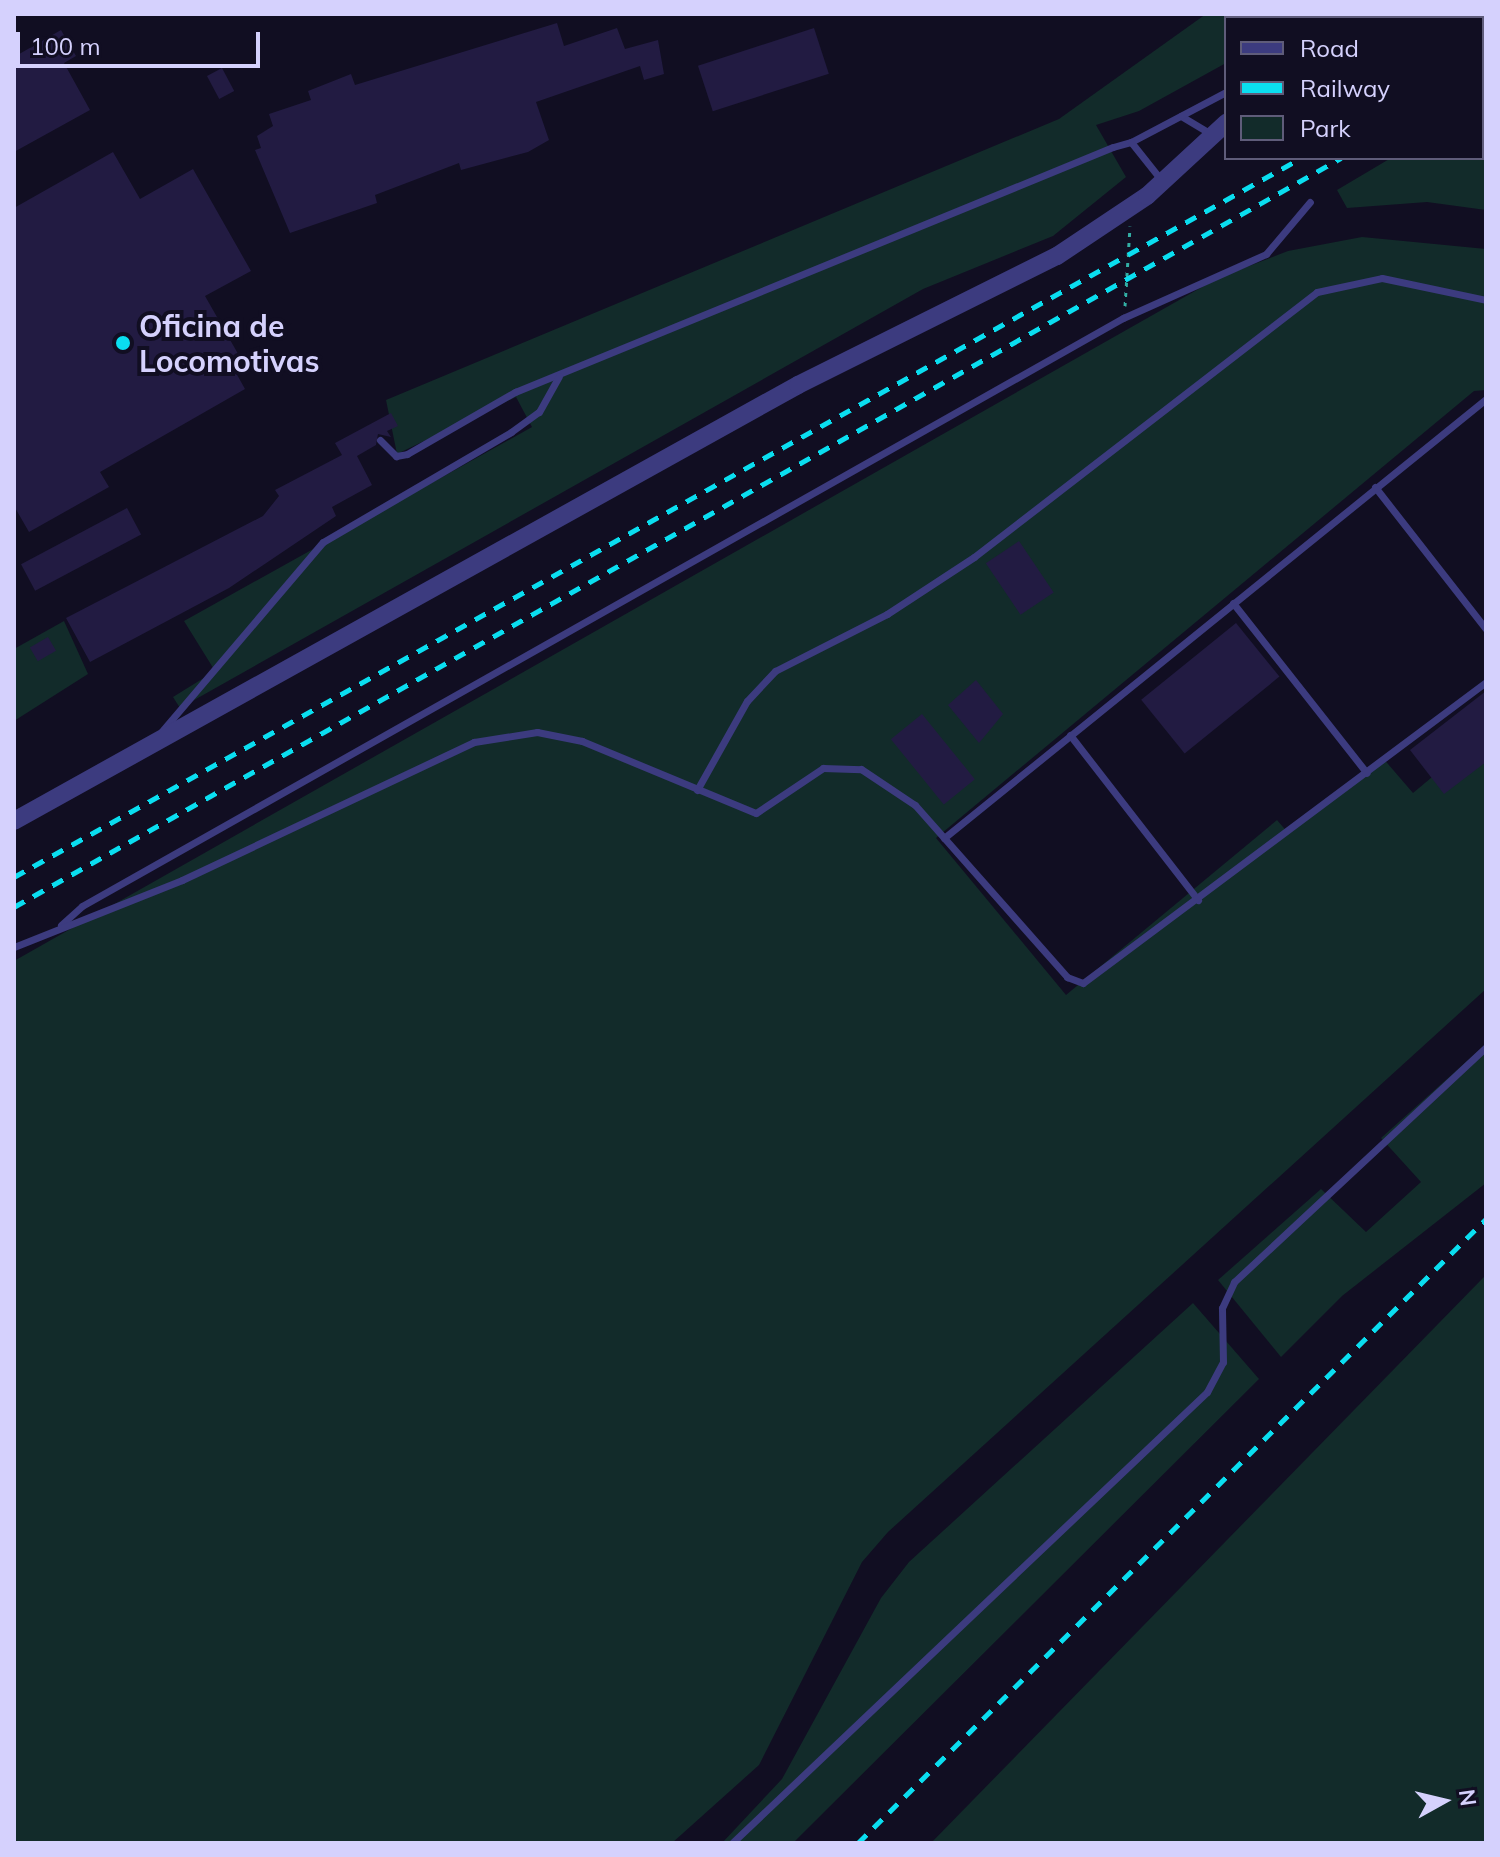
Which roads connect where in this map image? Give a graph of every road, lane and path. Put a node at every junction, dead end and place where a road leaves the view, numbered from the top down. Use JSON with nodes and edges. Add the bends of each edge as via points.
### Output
{"nodes":[{"id":1,"x":1224,"y":93,"type":"edge"},
{"id":2,"x":1181,"y":116,"type":"junction"},
{"id":3,"x":1220,"y":129,"type":"edge"},
{"id":4,"x":1131,"y":142,"type":"junction"},
{"id":5,"x":1163,"y":182,"type":"junction"},
{"id":6,"x":1310,"y":202,"type":"dead end"},
{"id":7,"x":1131,"y":206,"type":"junction"},
{"id":8,"x":1486,"y":300,"type":"edge"},
{"id":9,"x":1123,"y":318,"type":"junction"},
{"id":10,"x":559,"y":376,"type":"junction"},
{"id":11,"x":1486,"y":399,"type":"edge"},
{"id":12,"x":380,"y":440,"type":"dead end"},
{"id":13,"x":1375,"y":487,"type":"junction"},
{"id":14,"x":1233,"y":603,"type":"junction"},
{"id":15,"x":1486,"y":629,"type":"edge"},
{"id":16,"x":1486,"y":682,"type":"edge"},
{"id":17,"x":1070,"y":735,"type":"junction"},
{"id":18,"x":150,"y":746,"type":"junction"},
{"id":19,"x":1367,"y":773,"type":"junction"},
{"id":20,"x":697,"y":790,"type":"junction"},
{"id":21,"x":14,"y":821,"type":"edge"},
{"id":22,"x":944,"y":838,"type":"junction"},
{"id":23,"x":1198,"y":900,"type":"junction"},
{"id":24,"x":59,"y":927,"type":"junction"},
{"id":25,"x":14,"y":947,"type":"edge"},
{"id":26,"x":1486,"y":1047,"type":"edge"},
{"id":27,"x":732,"y":1843,"type":"edge"}],
"edges":[{"from":1,"to":2,"type":"lane"},
{"from":2,"to":3,"type":"lane"},
{"from":2,"to":4,"type":"lane"},
{"from":3,"to":5,"type":"street"},
{"from":4,"to":5,"type":"lane"},
{"from":4,"to":10,"type":"lane"},
{"from":5,"to":7,"type":"street"},
{"from":6,"to":9,"type":"lane","via":[[1271,252]]},
{"from":7,"to":9,"type":"path"},
{"from":7,"to":18,"type":"street","via":[[1057,256],[798,385]]},
{"from":8,"to":20,"type":"lane","via":[[1382,278],[1317,292],[985,549],[887,614],[767,677]]},
{"from":9,"to":24,"type":"lane","via":[[82,906]]},
{"from":10,"to":12,"type":"lane","via":[[407,454],[396,456]]},
{"from":10,"to":18,"type":"lane","via":[[539,412],[511,432],[323,542]]},
{"from":11,"to":13,"type":"lane"},
{"from":13,"to":14,"type":"lane"},
{"from":13,"to":15,"type":"lane"},
{"from":14,"to":17,"type":"lane"},
{"from":14,"to":19,"type":"lane"},
{"from":16,"to":19,"type":"lane"},
{"from":17,"to":22,"type":"lane"},
{"from":17,"to":23,"type":"lane"},
{"from":18,"to":21,"type":"street"},
{"from":19,"to":23,"type":"lane"},
{"from":20,"to":22,"type":"lane","via":[[763,812],[814,772],[853,766],[900,792]]},
{"from":20,"to":24,"type":"lane","via":[[564,736],[500,734],[182,880]]},
{"from":22,"to":23,"type":"lane","via":[[1078,983],[1094,980]]},
{"from":24,"to":25,"type":"lane"},
{"from":26,"to":27,"type":"lane","via":[[1234,1282],[1222,1308],[1223,1362],[1207,1392]]}]}
